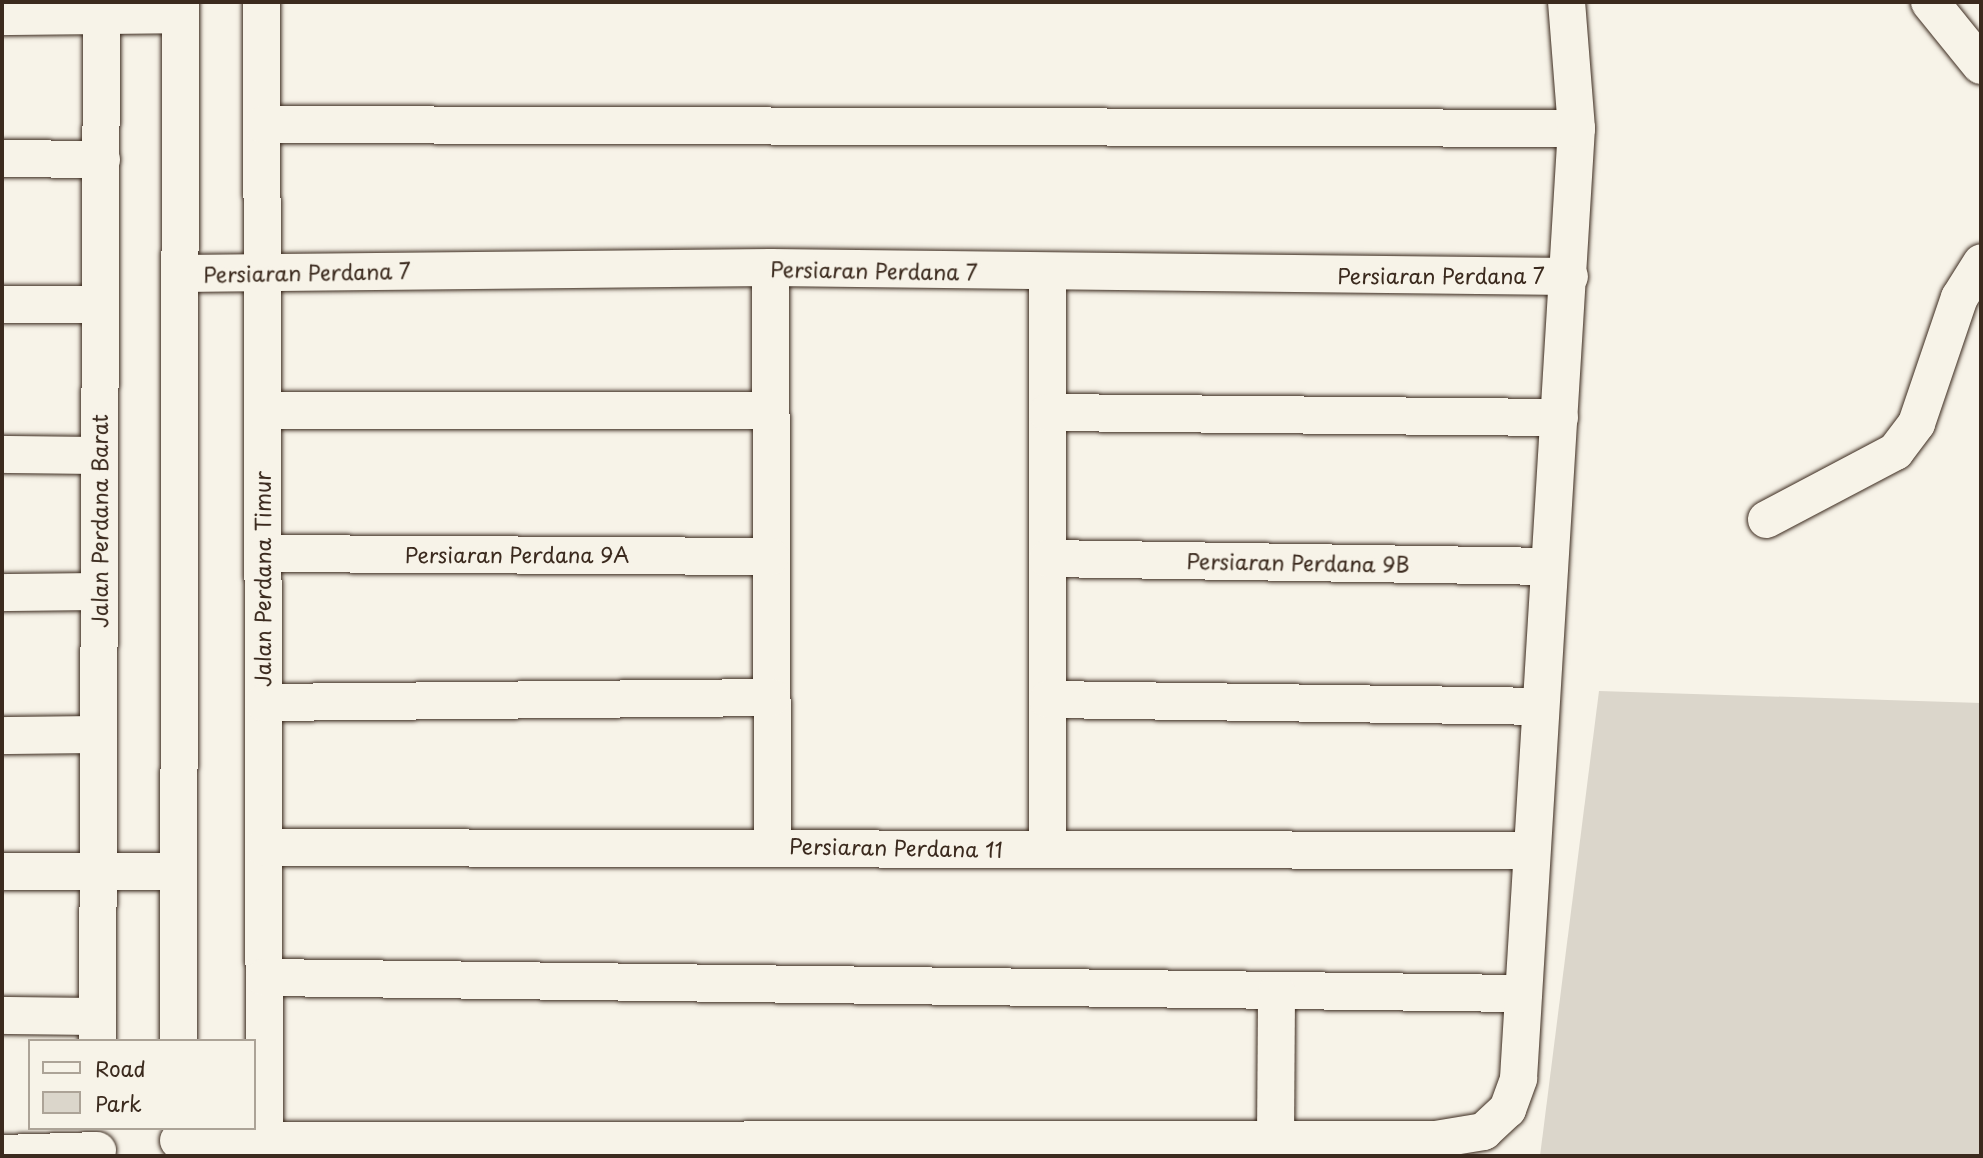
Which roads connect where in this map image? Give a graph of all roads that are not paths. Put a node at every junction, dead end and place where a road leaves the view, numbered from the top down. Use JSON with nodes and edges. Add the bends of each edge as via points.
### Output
{"nodes":[{"id":1,"x":261,"y":2,"type":"edge"},
{"id":2,"x":1566,"y":2,"type":"edge"},
{"id":3,"x":1930,"y":2,"type":"edge"},
{"id":4,"x":101,"y":8,"type":"edge"},
{"id":5,"x":180,"y":8,"type":"edge"},
{"id":6,"x":2,"y":16,"type":"edge"},
{"id":7,"x":1981,"y":65,"type":"edge"},
{"id":8,"x":262,"y":124,"type":"junction"},
{"id":9,"x":1576,"y":128,"type":"junction"},
{"id":10,"x":2,"y":158,"type":"edge"},
{"id":11,"x":101,"y":159,"type":"junction"},
{"id":12,"x":1981,"y":262,"type":"edge"},
{"id":13,"x":770,"y":267,"type":"junction"},
{"id":14,"x":262,"y":272,"type":"junction"},
{"id":15,"x":179,"y":273,"type":"junction"},
{"id":16,"x":1046,"y":274,"type":"junction"},
{"id":17,"x":1569,"y":276,"type":"junction"},
{"id":18,"x":2,"y":304,"type":"edge"},
{"id":19,"x":100,"y":304,"type":"junction"},
{"id":20,"x":262,"y":410,"type":"junction"},
{"id":21,"x":770,"y":410,"type":"junction"},
{"id":22,"x":1046,"y":412,"type":"junction"},
{"id":23,"x":1559,"y":417,"type":"junction"},
{"id":24,"x":2,"y":454,"type":"edge"},
{"id":25,"x":100,"y":455,"type":"junction"},
{"id":26,"x":1766,"y":519,"type":"dead end"},
{"id":27,"x":263,"y":553,"type":"junction"},
{"id":28,"x":770,"y":556,"type":"junction"},
{"id":29,"x":1046,"y":558,"type":"junction"},
{"id":30,"x":1549,"y":566,"type":"junction"},
{"id":31,"x":99,"y":591,"type":"junction"},
{"id":32,"x":2,"y":592,"type":"edge"},
{"id":33,"x":771,"y":697,"type":"junction"},
{"id":34,"x":1046,"y":699,"type":"junction"},
{"id":35,"x":263,"y":702,"type":"junction"},
{"id":36,"x":1539,"y":706,"type":"junction"},
{"id":37,"x":98,"y":734,"type":"junction"},
{"id":38,"x":2,"y":735,"type":"edge"},
{"id":39,"x":772,"y":845,"type":"junction"},
{"id":40,"x":263,"y":847,"type":"junction"},
{"id":41,"x":1046,"y":848,"type":"junction"},
{"id":42,"x":1530,"y":850,"type":"junction"},
{"id":43,"x":2,"y":871,"type":"edge"},
{"id":44,"x":178,"y":871,"type":"junction"},
{"id":45,"x":98,"y":872,"type":"junction"},
{"id":46,"x":264,"y":977,"type":"junction"},
{"id":47,"x":1276,"y":992,"type":"junction"},
{"id":48,"x":1523,"y":993,"type":"junction"},
{"id":49,"x":2,"y":1015,"type":"edge"},
{"id":50,"x":97,"y":1028,"type":"edge"},
{"id":51,"x":178,"y":1039,"type":"edge"},
{"id":52,"x":1275,"y":1139,"type":"junction"},
{"id":53,"x":178,"y":1141,"type":"edge"},
{"id":54,"x":97,"y":1145,"type":"edge"},
{"id":55,"x":264,"y":1148,"type":"edge"},
{"id":56,"x":413,"y":1148,"type":"edge"},
{"id":57,"x":550,"y":1148,"type":"edge"},
{"id":58,"x":927,"y":1148,"type":"edge"},
{"id":59,"x":2,"y":1153,"type":"edge"}],
"edges":[{"from":1,"to":8,"type":"street","name":"Jalan Perdana Timur"},
{"from":2,"to":9,"type":"street"},
{"from":3,"to":7,"type":"main road"},
{"from":4,"to":5,"type":"street"},
{"from":4,"to":6,"type":"street"},
{"from":4,"to":11,"type":"street","name":"Jalan Perdana Barat"},
{"from":5,"to":15,"type":"street"},
{"from":8,"to":9,"type":"street"},
{"from":8,"to":14,"type":"street","name":"Jalan Perdana Timur"},
{"from":9,"to":17,"type":"street"},
{"from":10,"to":11,"type":"street"},
{"from":11,"to":19,"type":"street","name":"Jalan Perdana Barat"},
{"from":12,"to":26,"type":"street","via":[[1959,297],[1916,423],[1895,451]]},
{"from":13,"to":14,"type":"street","name":"Persiaran Perdana 7"},
{"from":13,"to":16,"type":"street","name":"Persiaran Perdana 7"},
{"from":13,"to":21,"type":"street"},
{"from":14,"to":15,"type":"street","name":"Persiaran Perdana 7"},
{"from":14,"to":20,"type":"street","name":"Jalan Perdana Timur"},
{"from":15,"to":44,"type":"street"},
{"from":16,"to":17,"type":"street","name":"Persiaran Perdana 7"},
{"from":16,"to":22,"type":"street"},
{"from":17,"to":23,"type":"street"},
{"from":18,"to":19,"type":"street"},
{"from":19,"to":25,"type":"street","name":"Jalan Perdana Barat"},
{"from":20,"to":21,"type":"street"},
{"from":20,"to":27,"type":"street","name":"Jalan Perdana Timur"},
{"from":21,"to":28,"type":"street"},
{"from":22,"to":23,"type":"street"},
{"from":22,"to":29,"type":"street"},
{"from":23,"to":30,"type":"street"},
{"from":24,"to":25,"type":"street"},
{"from":25,"to":31,"type":"street","name":"Jalan Perdana Barat"},
{"from":27,"to":28,"type":"street","name":"Persiaran Perdana 9A"},
{"from":27,"to":35,"type":"street","name":"Jalan Perdana Timur"},
{"from":28,"to":33,"type":"street"},
{"from":29,"to":30,"type":"street","name":"Persiaran Perdana 9B"},
{"from":29,"to":34,"type":"street"},
{"from":30,"to":36,"type":"street"},
{"from":31,"to":32,"type":"street"},
{"from":31,"to":37,"type":"street","name":"Jalan Perdana Barat"},
{"from":33,"to":35,"type":"street"},
{"from":33,"to":39,"type":"street"},
{"from":34,"to":36,"type":"street"},
{"from":34,"to":41,"type":"street"},
{"from":35,"to":40,"type":"street","name":"Jalan Perdana Timur"},
{"from":36,"to":42,"type":"street"},
{"from":37,"to":38,"type":"street"},
{"from":37,"to":45,"type":"street","name":"Jalan Perdana Barat"},
{"from":39,"to":40,"type":"street","name":"Persiaran Perdana 11"},
{"from":39,"to":41,"type":"street","name":"Persiaran Perdana 11"},
{"from":40,"to":46,"type":"street","name":"Jalan Perdana Timur"},
{"from":41,"to":42,"type":"street","name":"Persiaran Perdana 11"},
{"from":42,"to":48,"type":"street"},
{"from":43,"to":45,"type":"street"},
{"from":44,"to":45,"type":"street"},
{"from":44,"to":51,"type":"street"},
{"from":45,"to":50,"type":"street","name":"Jalan Perdana Barat"},
{"from":46,"to":47,"type":"street"},
{"from":46,"to":55,"type":"street","name":"Jalan Perdana Timur"},
{"from":47,"to":48,"type":"street"},
{"from":47,"to":52,"type":"street"},
{"from":48,"to":52,"type":"street","via":[[1518,1077],[1507,1109],[1483,1131],[1435,1139]]},
{"from":49,"to":50,"type":"street"},
{"from":52,"to":58,"type":"street"},
{"from":53,"to":55,"type":"street"},
{"from":54,"to":59,"type":"street"},
{"from":55,"to":56,"type":"street"},
{"from":56,"to":57,"type":"street"},
{"from":57,"to":58,"type":"street"}]}
